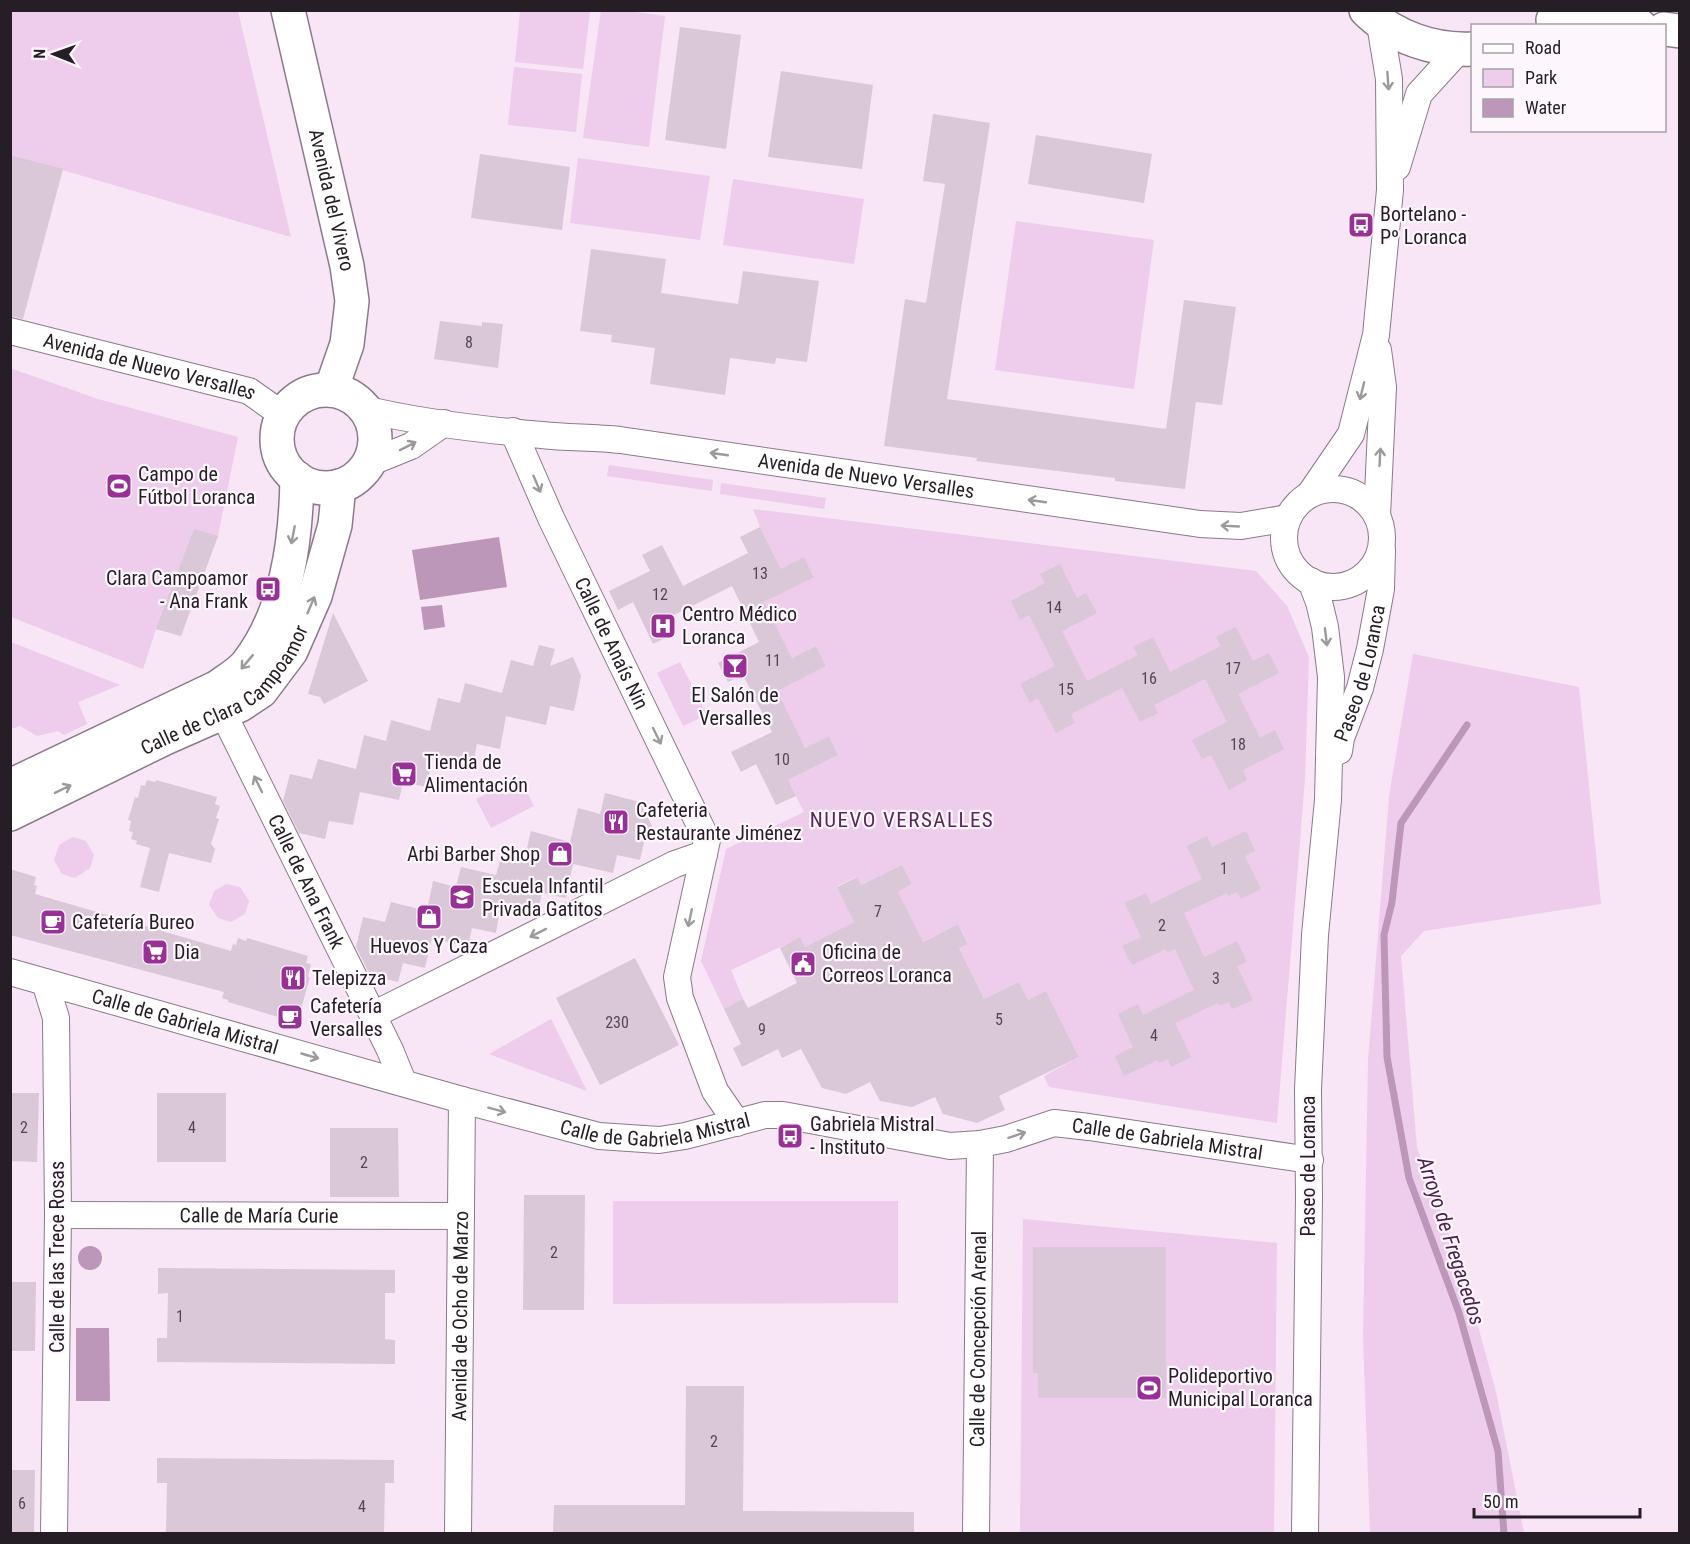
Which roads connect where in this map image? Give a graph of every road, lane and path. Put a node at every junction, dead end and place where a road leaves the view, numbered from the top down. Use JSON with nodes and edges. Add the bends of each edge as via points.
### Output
{"nodes":[{"id":1,"x":288,"y":10,"type":"edge"},
{"id":2,"x":1373,"y":17,"type":"edge"},
{"id":3,"x":1554,"y":19,"type":"edge"},
{"id":4,"x":1626,"y":24,"type":"edge"},
{"id":5,"x":1466,"y":49,"type":"edge"},
{"id":6,"x":1390,"y":190,"type":"junction"},
{"id":7,"x":10,"y":331,"type":"edge"},
{"id":8,"x":1376,"y":335,"type":"junction"},
{"id":9,"x":331,"y":390,"type":"junction"},
{"id":10,"x":364,"y":409,"type":"junction"},
{"id":11,"x":283,"y":415,"type":"junction"},
{"id":12,"x":444,"y":423,"type":"junction"},
{"id":13,"x":513,"y":431,"type":"junction"},
{"id":14,"x":369,"y":463,"type":"junction"},
{"id":15,"x":297,"y":478,"type":"junction"},
{"id":16,"x":339,"y":486,"type":"junction"},
{"id":17,"x":1311,"y":494,"type":"junction"},
{"id":18,"x":1377,"y":516,"type":"junction"},
{"id":19,"x":1288,"y":518,"type":"junction"},
{"id":20,"x":1382,"y":544,"type":"junction"},
{"id":21,"x":1311,"y":581,"type":"junction"},
{"id":22,"x":223,"y":713,"type":"junction"},
{"id":23,"x":10,"y":786,"type":"edge"},
{"id":24,"x":1328,"y":800,"type":"junction"},
{"id":25,"x":10,"y":814,"type":"edge"},
{"id":26,"x":704,"y":854,"type":"junction"},
{"id":27,"x":10,"y":972,"type":"edge"},
{"id":28,"x":45,"y":982,"type":"junction"},
{"id":29,"x":373,"y":1015,"type":"junction"},
{"id":30,"x":403,"y":1082,"type":"junction"},
{"id":31,"x":462,"y":1100,"type":"junction"},
{"id":32,"x":737,"y":1123,"type":"junction"},
{"id":33,"x":980,"y":1144,"type":"junction"},
{"id":34,"x":1310,"y":1160,"type":"junction"},
{"id":35,"x":58,"y":1215,"type":"junction"},
{"id":36,"x":461,"y":1216,"type":"junction"},
{"id":37,"x":54,"y":1533,"type":"edge"},
{"id":38,"x":458,"y":1533,"type":"edge"},
{"id":39,"x":976,"y":1533,"type":"edge"},
{"id":40,"x":1305,"y":1533,"type":"edge"}],
"edges":[{"from":1,"to":9,"type":"main road","name":"Avenida del Vivero","via":[[352,301],[347,344]]},
{"from":2,"to":5,"type":"main road","via":[[1416,42]]},
{"from":2,"to":6,"type":"street","one_way":true,"via":[[1389,79]]},
{"from":3,"to":4,"type":"main road"},
{"from":5,"to":6,"type":"street","via":[[1419,94]]},
{"from":6,"to":8,"type":"street"},
{"from":7,"to":11,"type":"street","name":"Avenida de Nuevo Versalles","via":[[249,391]]},
{"from":8,"to":17,"type":"street","one_way":true,"via":[[1351,434]]},
{"from":18,"to":8,"type":"street","one_way":true,"via":[[1383,387]]},
{"from":9,"to":10,"type":"main road","via":[[350,396]]},
{"from":9,"to":11,"type":"main road","via":[[313,392],[296,400]]},
{"from":10,"to":12,"type":"street","name":"Avenida de Nuevo Versalles"},
{"from":10,"to":14,"type":"main road","via":[[373,426],[374,445]]},
{"from":11,"to":15,"type":"main road","via":[[277,433],[278,452],[287,470]]},
{"from":12,"to":13,"type":"street","name":"Avenida de Nuevo Versalles"},
{"from":14,"to":12,"type":"street","one_way":true,"via":[[411,446]]},
{"from":19,"to":13,"type":"street","name":"Avenida de Nuevo Versalles","one_way":true,"via":[[1241,526],[1200,524],[620,440]]},
{"from":13,"to":26,"type":"street","name":"Calle de Anaís Nin","one_way":true,"via":[[707,840]]},
{"from":14,"to":16,"type":"main road","via":[[356,478]]},
{"from":15,"to":16,"type":"main road","via":[[320,488]]},
{"from":15,"to":23,"type":"main road","name":"Calle de Clara Campoamor","one_way":true,"via":[[296,519],[282,592],[266,636],[245,666],[218,687]]},
{"from":22,"to":16,"type":"main road","name":"Calle de Clara Campoamor","one_way":true,"via":[[261,691],[291,651],[315,596],[335,525]]},
{"from":17,"to":18,"type":"street","via":[[1345,490],[1368,502]]},
{"from":17,"to":19,"type":"street","via":[[1297,504]]},
{"from":18,"to":20,"type":"street"},
{"from":19,"to":21,"type":"street","via":[[1284,546],[1290,562]]},
{"from":20,"to":21,"type":"street","via":[[1370,570],[1356,581],[1334,586]]},
{"from":20,"to":24,"type":"street","name":"Paseo de Loranca","via":[[1381,589],[1370,649],[1341,738]]},
{"from":21,"to":24,"type":"street","name":"Paseo de Loranca","one_way":true,"via":[[1325,627],[1331,677]]},
{"from":25,"to":22,"type":"main road","name":"Calle de Clara Campoamor","one_way":true},
{"from":29,"to":22,"type":"street","name":"Calle de Ana Frank","one_way":true},
{"from":24,"to":34,"type":"street","name":"Paseo de Loranca","via":[[1315,935],[1308,1090]]},
{"from":26,"to":29,"type":"street","one_way":true,"via":[[675,864]]},
{"from":26,"to":32,"type":"street","name":"Calle de Anaís Nin","one_way":true,"via":[[677,976],[680,998],[715,1091]]},
{"from":27,"to":28,"type":"street","name":"Calle de Gabriela Mistral"},
{"from":28,"to":30,"type":"street","name":"Calle de Gabriela Mistral","one_way":true},
{"from":28,"to":35,"type":"street","name":"Calle de las Trece Rosas","via":[[56,1018]]},
{"from":29,"to":30,"type":"street","name":"Calle de Ana Frank"},
{"from":30,"to":31,"type":"street","name":"Calle de Gabriela Mistral"},
{"from":31,"to":32,"type":"street","name":"Calle de Gabriela Mistral","one_way":true,"via":[[599,1136],[659,1140]]},
{"from":31,"to":36,"type":"street","name":"Avenida de Ocho de Marzo"},
{"from":32,"to":33,"type":"street","name":"Calle de Gabriela Mistral","via":[[765,1115],[783,1115],[950,1146]]},
{"from":33,"to":34,"type":"street","name":"Calle de Gabriela Mistral","one_way":true,"via":[[1054,1123]]},
{"from":33,"to":39,"type":"street","name":"Calle de Concepción Arenal"},
{"from":34,"to":40,"type":"street","name":"Paseo de Loranca"},
{"from":35,"to":36,"type":"street","name":"Calle de María Curie"},
{"from":35,"to":37,"type":"street","name":"Calle de las Trece Rosas"},
{"from":36,"to":38,"type":"street","name":"Avenida de Ocho de Marzo"}]}
